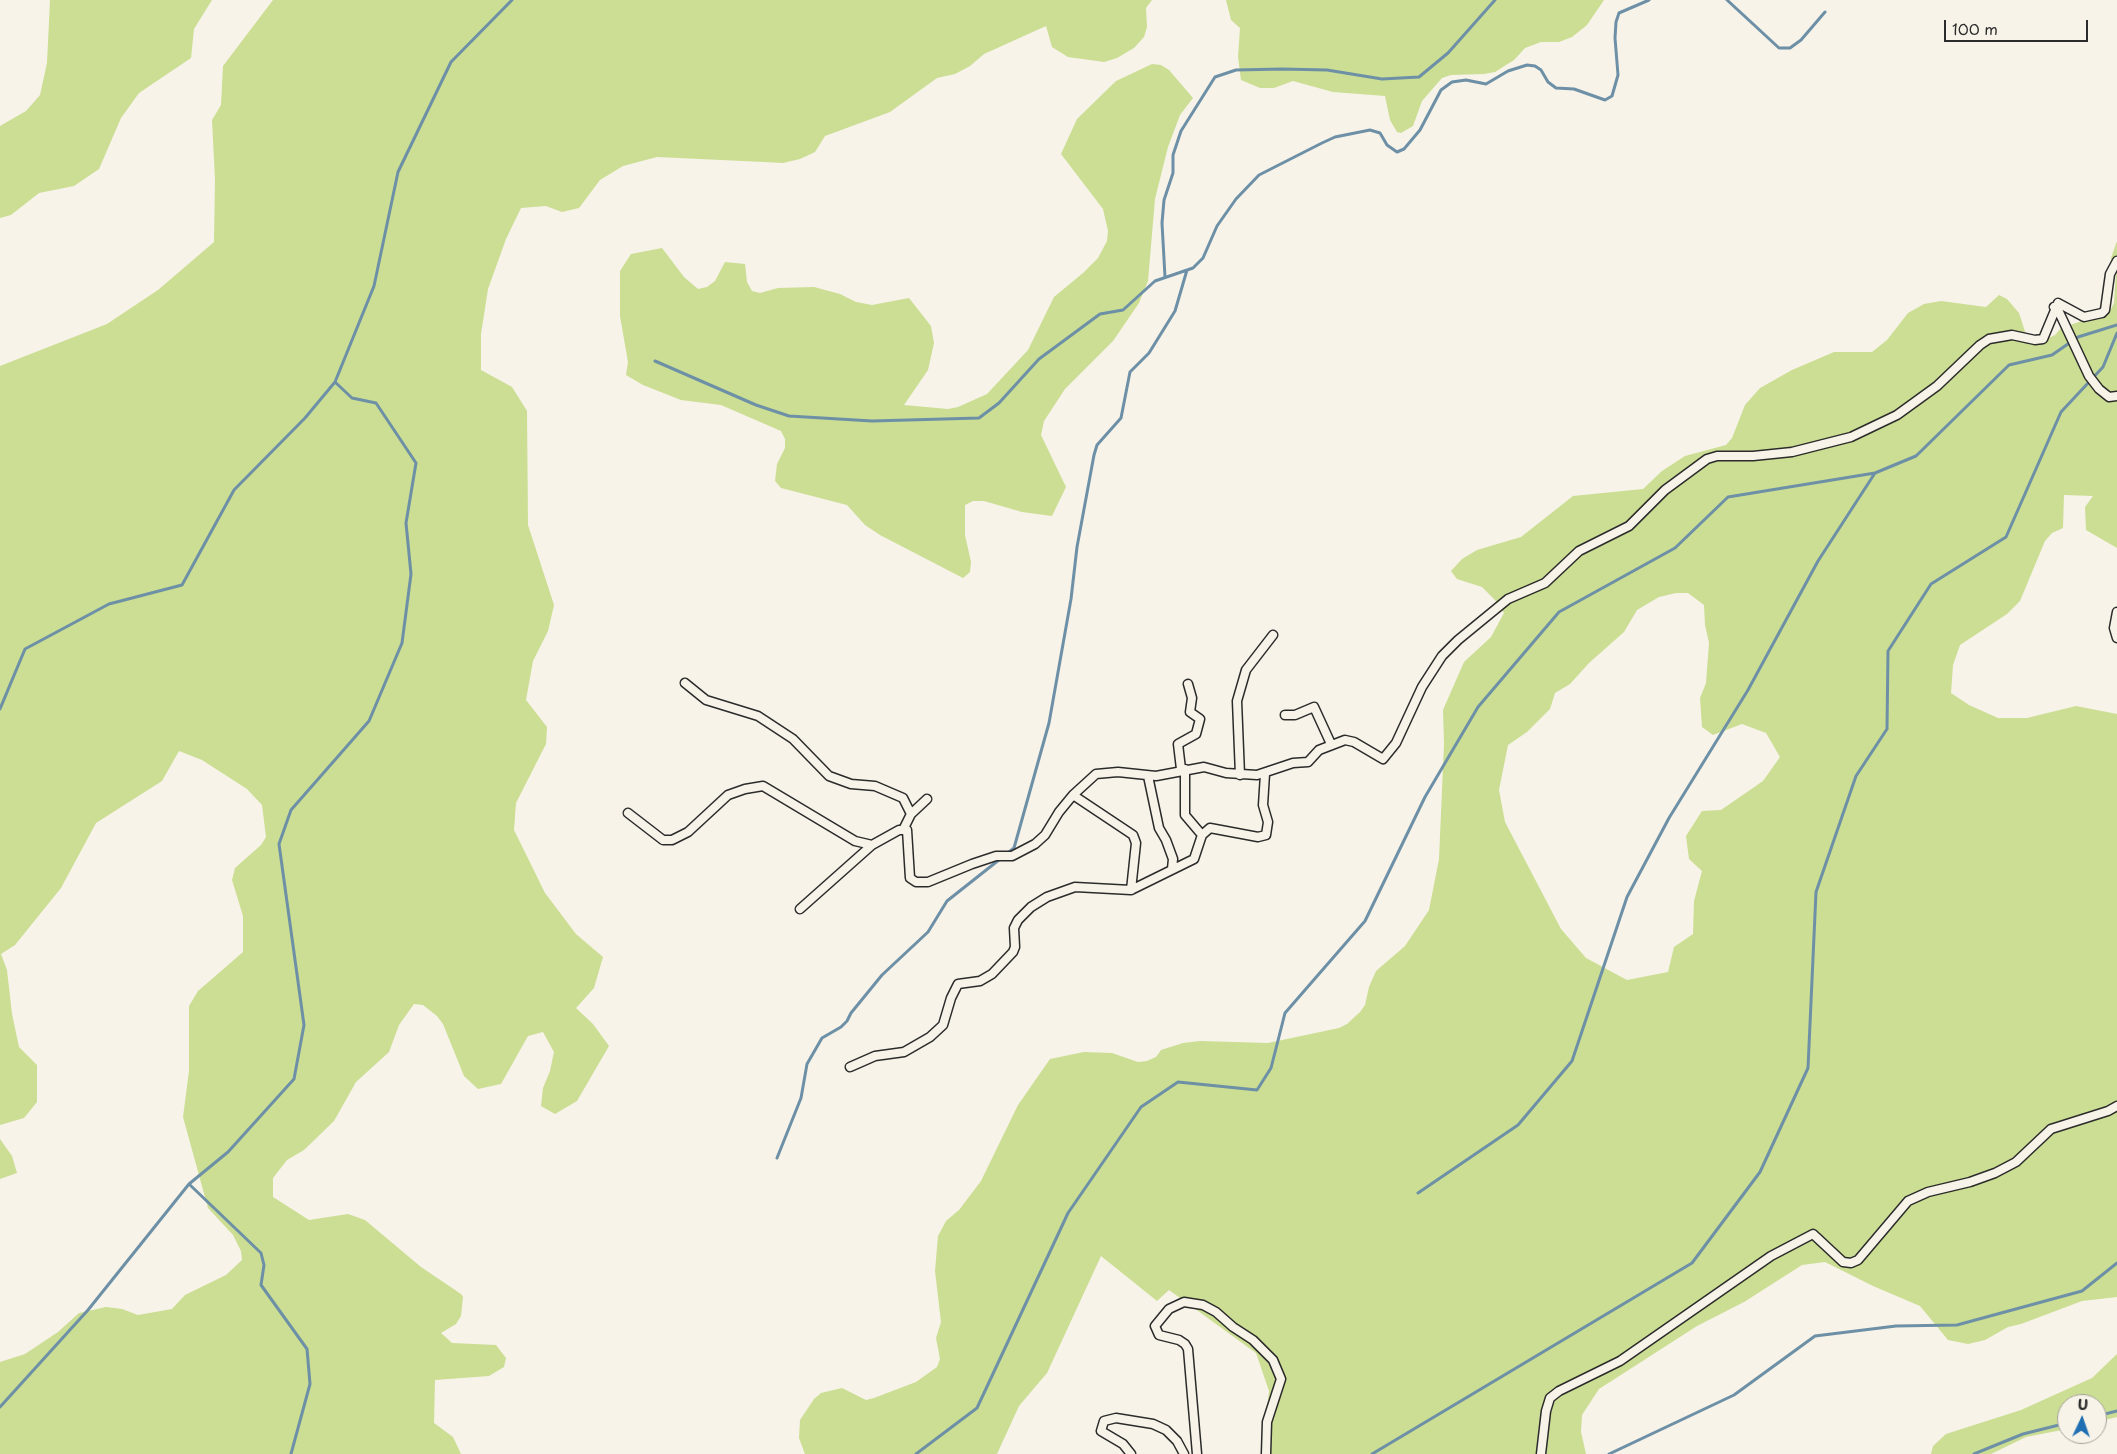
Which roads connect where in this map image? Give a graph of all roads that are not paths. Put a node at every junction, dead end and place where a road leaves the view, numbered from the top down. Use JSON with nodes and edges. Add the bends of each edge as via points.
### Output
{"nodes":[{"id":1,"x":2117,"y":261,"type":"edge"},
{"id":2,"x":2054,"y":307,"type":"junction"},
{"id":3,"x":2117,"y":396,"type":"edge"},
{"id":4,"x":2117,"y":612,"type":"edge"},
{"id":5,"x":1273,"y":635,"type":"dead end"},
{"id":6,"x":2117,"y":638,"type":"edge"},
{"id":7,"x":685,"y":683,"type":"dead end"},
{"id":8,"x":1188,"y":684,"type":"dead end"},
{"id":9,"x":1285,"y":714,"type":"dead end"},
{"id":10,"x":1331,"y":744,"type":"junction"},
{"id":11,"x":1183,"y":769,"type":"junction"},
{"id":12,"x":1265,"y":774,"type":"junction"},
{"id":13,"x":1240,"y":775,"type":"junction"},
{"id":14,"x":1148,"y":776,"type":"junction"},
{"id":15,"x":1073,"y":795,"type":"junction"},
{"id":16,"x":927,"y":799,"type":"dead end"},
{"id":17,"x":628,"y":813,"type":"dead end"},
{"id":18,"x":911,"y":814,"type":"junction"},
{"id":19,"x":904,"y":828,"type":"junction"},
{"id":20,"x":1202,"y":835,"type":"junction"},
{"id":21,"x":872,"y":845,"type":"junction"},
{"id":22,"x":1172,"y":869,"type":"junction"},
{"id":23,"x":1131,"y":890,"type":"junction"},
{"id":24,"x":800,"y":909,"type":"dead end"},
{"id":25,"x":850,"y":1067,"type":"dead end"},
{"id":26,"x":2117,"y":1106,"type":"edge"},
{"id":27,"x":1131,"y":1454,"type":"edge"},
{"id":28,"x":1184,"y":1454,"type":"edge"},
{"id":29,"x":1197,"y":1454,"type":"edge"},
{"id":30,"x":1266,"y":1454,"type":"edge"},
{"id":31,"x":1541,"y":1454,"type":"edge"}],
"edges":[{"from":1,"to":2,"type":"street","via":[[2110,274],[2102,313],[2086,318],[2060,303]]},
{"from":2,"to":3,"type":"street","via":[[2089,376],[2099,389],[2110,396]]},
{"from":2,"to":10,"type":"street","via":[[2043,339],[2012,335],[1990,339],[1920,400],[1897,416],[1852,437],[1792,452],[1707,459],[1665,490],[1629,526],[1579,551],[1545,583],[1508,599],[1458,640],[1442,656],[1422,687],[1396,743],[1385,758],[1377,757],[1350,740]]},
{"from":4,"to":6,"type":"street","via":[[2114,628]]},
{"from":5,"to":13,"type":"street","via":[[1246,670],[1237,701]]},
{"from":7,"to":18,"type":"street","via":[[706,700],[758,716],[793,739],[819,768],[840,782],[875,786],[903,798]]},
{"from":8,"to":11,"type":"street","via":[[1192,698],[1190,712],[1200,719],[1196,734],[1178,744]]},
{"from":9,"to":10,"type":"street","via":[[1295,715],[1314,707]]},
{"from":10,"to":12,"type":"street","via":[[1319,750],[1308,762],[1293,763]]},
{"from":11,"to":13,"type":"street","via":[[1204,767]]},
{"from":11,"to":14,"type":"street"},
{"from":11,"to":20,"type":"street","via":[[1185,815]]},
{"from":12,"to":13,"type":"street"},
{"from":12,"to":20,"type":"street","via":[[1263,805],[1268,822],[1266,835],[1258,837],[1210,828]]},
{"from":14,"to":15,"type":"street","via":[[1118,772],[1096,774]]},
{"from":14,"to":22,"type":"street","via":[[1159,828],[1173,859]]},
{"from":15,"to":19,"type":"street","via":[[1035,844],[1012,856],[996,856],[941,878],[916,882],[910,878],[908,834]]},
{"from":15,"to":23,"type":"street","via":[[1133,835],[1136,843]]},
{"from":16,"to":18,"type":"street"},
{"from":17,"to":21,"type":"street","via":[[662,840],[672,840],[688,832],[728,795],[763,786],[855,841]]},
{"from":18,"to":19,"type":"street"},
{"from":19,"to":21,"type":"street"},
{"from":20,"to":22,"type":"street","via":[[1194,859]]},
{"from":21,"to":24,"type":"street"},
{"from":22,"to":23,"type":"street"},
{"from":23,"to":25,"type":"street","via":[[1075,887],[1031,907],[1014,928],[1014,952],[980,981],[958,984],[943,1025],[930,1037],[904,1052],[876,1056]]},
{"from":26,"to":31,"type":"street","via":[[2051,1129],[2016,1162],[1995,1172],[1908,1201],[1858,1260],[1843,1262],[1813,1234],[1771,1256],[1620,1361],[1559,1390],[1550,1398],[1546,1412]]},
{"from":27,"to":28,"type":"street","via":[[1123,1444],[1101,1431],[1104,1421],[1116,1418],[1154,1424],[1177,1441]]},
{"from":29,"to":30,"type":"street","via":[[1188,1350],[1179,1340],[1159,1335],[1156,1326],[1169,1309],[1184,1302],[1203,1305],[1216,1312],[1274,1360],[1281,1379],[1267,1422]]}]}
